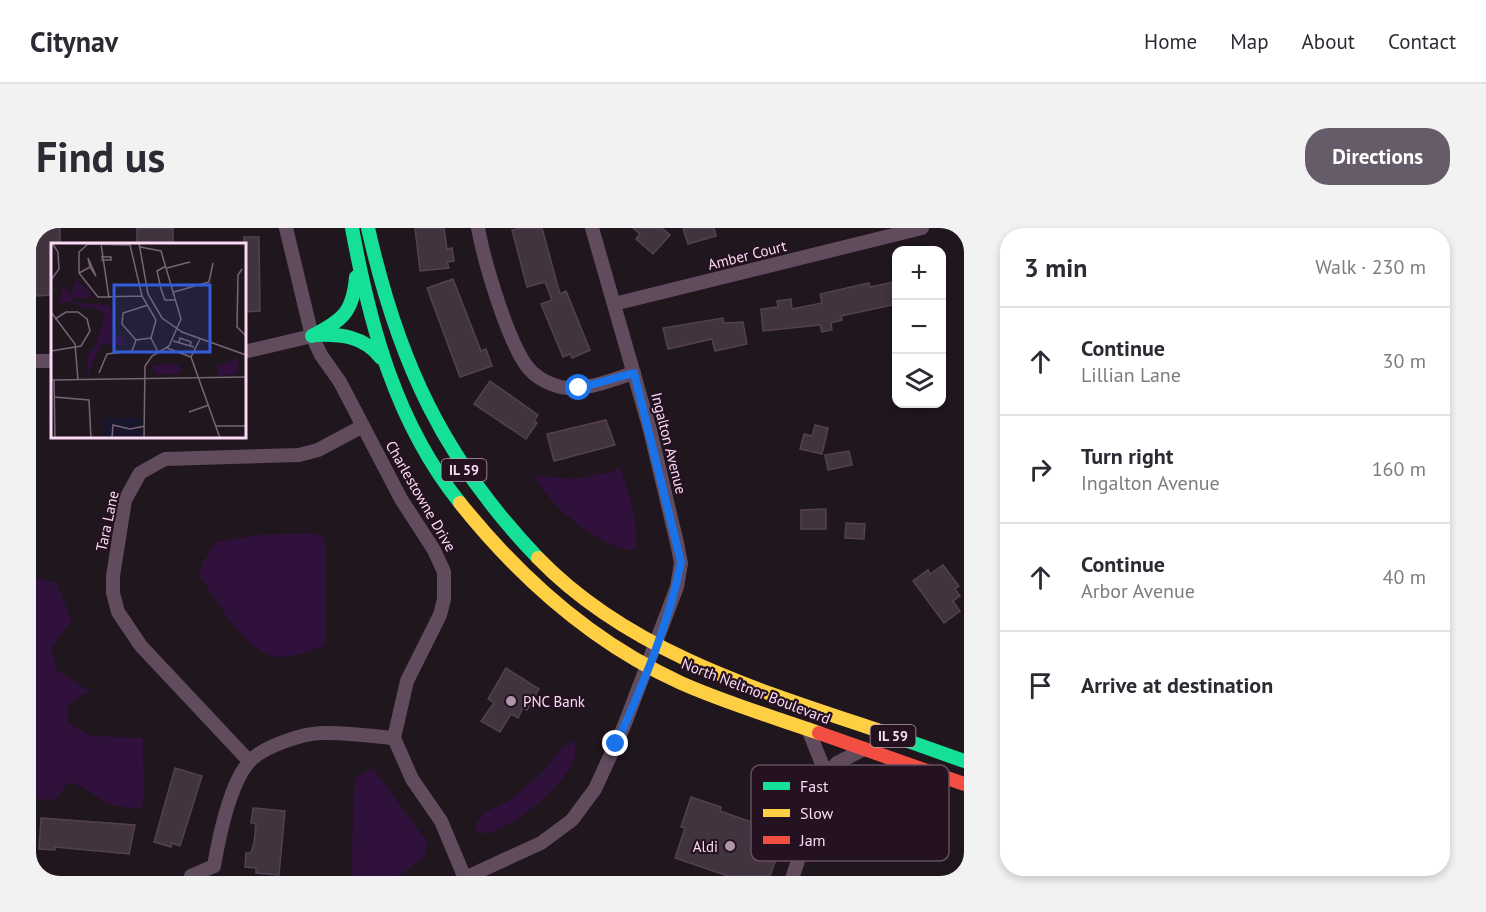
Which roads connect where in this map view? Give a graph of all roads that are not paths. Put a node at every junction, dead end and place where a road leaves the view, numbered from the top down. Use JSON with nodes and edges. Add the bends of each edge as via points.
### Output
{"nodes":[{"id":1,"x":286,"y":228,"type":"edge"},
{"id":2,"x":352,"y":228,"type":"edge"},
{"id":3,"x":368,"y":228,"type":"edge"},
{"id":4,"x":478,"y":228,"type":"edge"},
{"id":5,"x":592,"y":228,"type":"edge"},
{"id":6,"x":922,"y":228,"type":"edge"},
{"id":7,"x":357,"y":252,"type":"junction"},
{"id":8,"x":614,"y":304,"type":"junction"},
{"id":9,"x":312,"y":336,"type":"junction"},
{"id":10,"x":246,"y":352,"type":"edge"},
{"id":11,"x":383,"y":361,"type":"junction"},
{"id":12,"x":634,"y":373,"type":"junction"},
{"id":13,"x":363,"y":426,"type":"junction"},
{"id":14,"x":656,"y":645,"type":"junction"},
{"id":15,"x":648,"y":666,"type":"junction"},
{"id":16,"x":808,"y":729,"type":"junction"},
{"id":17,"x":394,"y":738,"type":"junction"},
{"id":18,"x":864,"y":749,"type":"junction"},
{"id":19,"x":249,"y":761,"type":"junction"},
{"id":20,"x":964,"y":761,"type":"edge"},
{"id":21,"x":822,"y":765,"type":"edge"},
{"id":22,"x":835,"y":765,"type":"edge"},
{"id":23,"x":910,"y":765,"type":"edge"},
{"id":24,"x":949,"y":779,"type":"edge"},
{"id":25,"x":964,"y":784,"type":"edge"},
{"id":26,"x":798,"y":861,"type":"edge"},
{"id":27,"x":216,"y":871,"type":"edge"},
{"id":28,"x":191,"y":876,"type":"edge"},
{"id":29,"x":467,"y":876,"type":"edge"},
{"id":30,"x":793,"y":876,"type":"edge"}],
"edges":[{"from":1,"to":9,"type":"street","name":"Charlestowne Drive"},
{"from":2,"to":7,"type":"main road","name":"North Neltnor Boulevard","number":"IL 59"},
{"from":3,"to":14,"type":"main road","name":"North Neltnor Boulevard","number":"IL 59","via":[[385,305],[408,369],[461,467],[490,506],[548,567],[596,606]]},
{"from":4,"to":12,"type":"street","via":[[497,294],[518,348],[533,373],[566,388]]},
{"from":5,"to":8,"type":"street","name":"Ingalton Avenue"},
{"from":6,"to":8,"type":"street","name":"Amber Court"},
{"from":7,"to":9,"type":"main road","via":[[350,309],[343,320]]},
{"from":7,"to":11,"type":"main road","name":"North Neltnor Boulevard","number":"IL 59"},
{"from":8,"to":12,"type":"street","name":"Ingalton Avenue"},
{"from":9,"to":10,"type":"street"},
{"from":9,"to":11,"type":"main road","via":[[334,333],[355,337]]},
{"from":9,"to":13,"type":"street","name":"Charlestowne Drive"},
{"from":11,"to":15,"type":"main road","name":"North Neltnor Boulevard","number":"IL 59","via":[[429,459],[480,529],[518,570],[572,617]]},
{"from":12,"to":14,"type":"street","name":"Ingalton Avenue","via":[[681,562],[677,586]]},
{"from":13,"to":17,"type":"street","name":"Charlestowne Drive","via":[[444,572],[440,615],[407,681]]},
{"from":13,"to":19,"type":"street","name":"Tara Lane","via":[[318,450],[299,454],[165,459],[140,473],[125,500],[113,576],[118,612],[141,646]]},
{"from":14,"to":15,"type":"street","name":"Ingalton Avenue"},
{"from":14,"to":20,"type":"main road","name":"North Neltnor Boulevard","number":"IL 59","via":[[725,676]]},
{"from":15,"to":16,"type":"main road","name":"North Neltnor Boulevard","number":"IL 59","via":[[722,699]]},
{"from":15,"to":29,"type":"street","name":"Ingalton Avenue","via":[[604,774],[572,820],[523,854]]},
{"from":16,"to":18,"type":"main road","name":"North Neltnor Boulevard","number":"IL 59"},
{"from":16,"to":21,"type":"street"},
{"from":17,"to":19,"type":"street","via":[[303,735]]},
{"from":17,"to":29,"type":"street","via":[[412,779],[441,821]]},
{"from":18,"to":22,"type":"street"},
{"from":18,"to":23,"type":"main road","name":"North Neltnor Boulevard","number":"IL 59"},
{"from":19,"to":27,"type":"street","via":[[226,810]]},
{"from":24,"to":25,"type":"main road","name":"North Neltnor Boulevard","number":"IL 59"},
{"from":26,"to":30,"type":"street"},
{"from":27,"to":28,"type":"street"}]}
